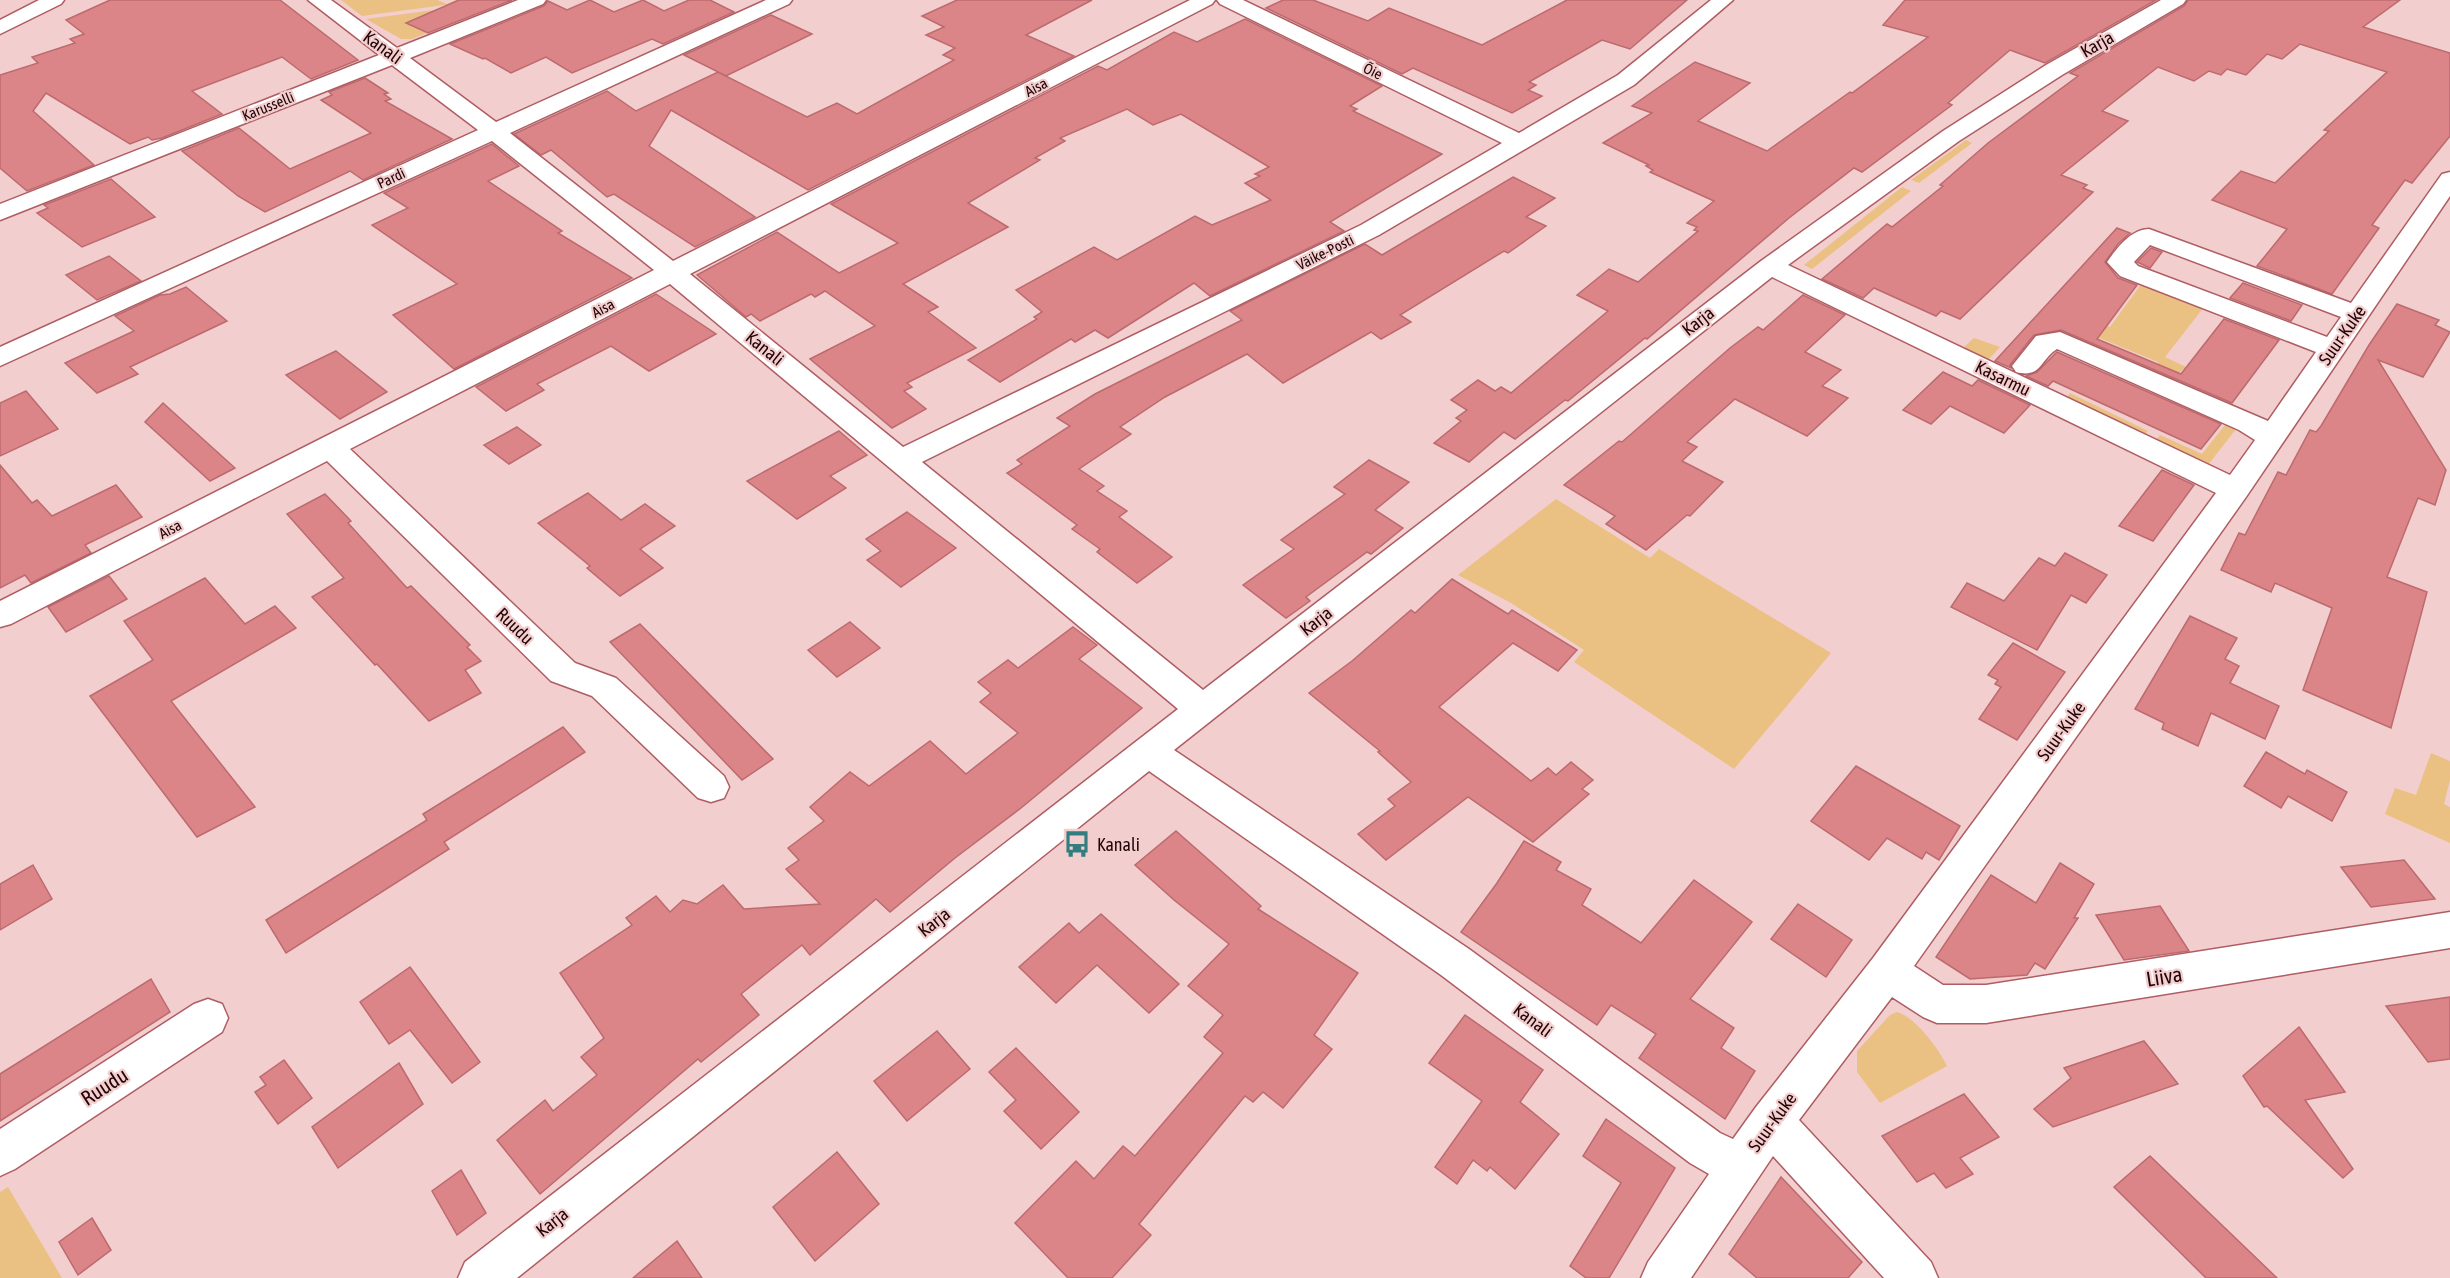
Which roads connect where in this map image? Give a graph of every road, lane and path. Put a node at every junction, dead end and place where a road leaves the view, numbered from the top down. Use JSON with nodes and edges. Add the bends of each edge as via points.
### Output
{"nodes":[{"id":1,"x":19,"y":0,"type":"edge"},
{"id":2,"x":54,"y":0,"type":"edge"},
{"id":3,"x":318,"y":0,"type":"edge"},
{"id":4,"x":536,"y":0,"type":"edge"},
{"id":5,"x":782,"y":0,"type":"edge"},
{"id":6,"x":1205,"y":0,"type":"edge"},
{"id":7,"x":1227,"y":0,"type":"edge"},
{"id":8,"x":1723,"y":0,"type":"edge"},
{"id":9,"x":2176,"y":0,"type":"edge"},
{"id":10,"x":0,"y":15,"type":"edge"},
{"id":11,"x":0,"y":28,"type":"edge"},
{"id":12,"x":396,"y":56,"type":"junction"},
{"id":13,"x":493,"y":131,"type":"junction"},
{"id":14,"x":1519,"y":142,"type":"junction"},
{"id":15,"x":2450,"y":179,"type":"edge"},
{"id":16,"x":0,"y":213,"type":"edge"},
{"id":17,"x":1770,"y":266,"type":"junction"},
{"id":18,"x":673,"y":272,"type":"junction"},
{"id":19,"x":2357,"y":314,"type":"junction"},
{"id":20,"x":2333,"y":349,"type":"junction"},
{"id":21,"x":0,"y":357,"type":"edge"},
{"id":22,"x":2026,"y":366,"type":"dead end"},
{"id":23,"x":2272,"y":437,"type":"junction"},
{"id":24,"x":331,"y":448,"type":"junction"},
{"id":25,"x":901,"y":460,"type":"junction"},
{"id":26,"x":2235,"y":490,"type":"junction"},
{"id":27,"x":0,"y":615,"type":"edge"},
{"id":28,"x":1202,"y":709,"type":"junction"},
{"id":29,"x":1148,"y":752,"type":"junction"},
{"id":30,"x":711,"y":787,"type":"dead end"},
{"id":31,"x":2450,"y":930,"type":"edge"},
{"id":32,"x":1887,"y":971,"type":"junction"},
{"id":33,"x":208,"y":1018,"type":"dead end"},
{"id":34,"x":1771,"y":1122,"type":"junction"},
{"id":35,"x":0,"y":1154,"type":"edge"},
{"id":36,"x":1740,"y":1166,"type":"junction"},
{"id":37,"x":481,"y":1278,"type":"edge"},
{"id":38,"x":1664,"y":1278,"type":"edge"},
{"id":39,"x":1916,"y":1278,"type":"edge"}],
"edges":[{"from":1,"to":10,"type":"street"},
{"from":2,"to":11,"type":"street"},
{"from":3,"to":12,"type":"street","name":"Kanali"},
{"from":4,"to":12,"type":"street","name":"Karusselli"},
{"from":5,"to":13,"type":"street","name":"Pardi"},
{"from":6,"to":18,"type":"street","name":"Aisa"},
{"from":7,"to":14,"type":"street","name":"Õie"},
{"from":8,"to":14,"type":"street","name":"Väike-Posti","via":[[1626,80]]},
{"from":9,"to":17,"type":"street","name":"Karja","via":[[2054,70],[1951,136]]},
{"from":12,"to":13,"type":"street","name":"Kanali"},
{"from":12,"to":16,"type":"street","name":"Karusselli"},
{"from":13,"to":18,"type":"street","name":"Kanali"},
{"from":13,"to":21,"type":"street","name":"Pardi"},
{"from":14,"to":25,"type":"street","name":"Väike-Posti","via":[[1370,230]]},
{"from":15,"to":19,"type":"street","name":"Suur-Kuke"},
{"from":17,"to":26,"type":"street","name":"Kasarmu"},
{"from":17,"to":28,"type":"street","name":"Karja"},
{"from":18,"to":24,"type":"street","name":"Aisa"},
{"from":18,"to":25,"type":"street","name":"Kanali"},
{"from":19,"to":20,"type":"street","name":"Suur-Kuke"},
{"from":19,"to":20,"type":"street","via":[[2149,236],[2144,236],[2121,262],[2129,271]]},
{"from":20,"to":23,"type":"street","name":"Suur-Kuke"},
{"from":22,"to":23,"type":"street","via":[[2046,342],[2060,340],[2249,423]]},
{"from":23,"to":26,"type":"street","name":"Suur-Kuke"},
{"from":24,"to":27,"type":"street","name":"Aisa"},
{"from":24,"to":30,"type":"street","name":"Ruudu","via":[[563,672],[604,687]]},
{"from":25,"to":28,"type":"street","name":"Kanali"},
{"from":26,"to":32,"type":"street","name":"Suur-Kuke"},
{"from":28,"to":29,"type":"street","name":"Karja"},
{"from":29,"to":36,"type":"street","name":"Kanali","via":[[1455,962],[1705,1148]]},
{"from":29,"to":37,"type":"street","name":"Karja"},
{"from":31,"to":32,"type":"street","name":"Liiva","via":[[1986,1004],[1937,1004]]},
{"from":32,"to":34,"type":"street","name":"Suur-Kuke"},
{"from":33,"to":35,"type":"street","name":"Ruudu"},
{"from":34,"to":36,"type":"street","name":"Suur-Kuke"},
{"from":34,"to":39,"type":"street"},
{"from":36,"to":38,"type":"street","name":"Suur-Kuke"}]}
